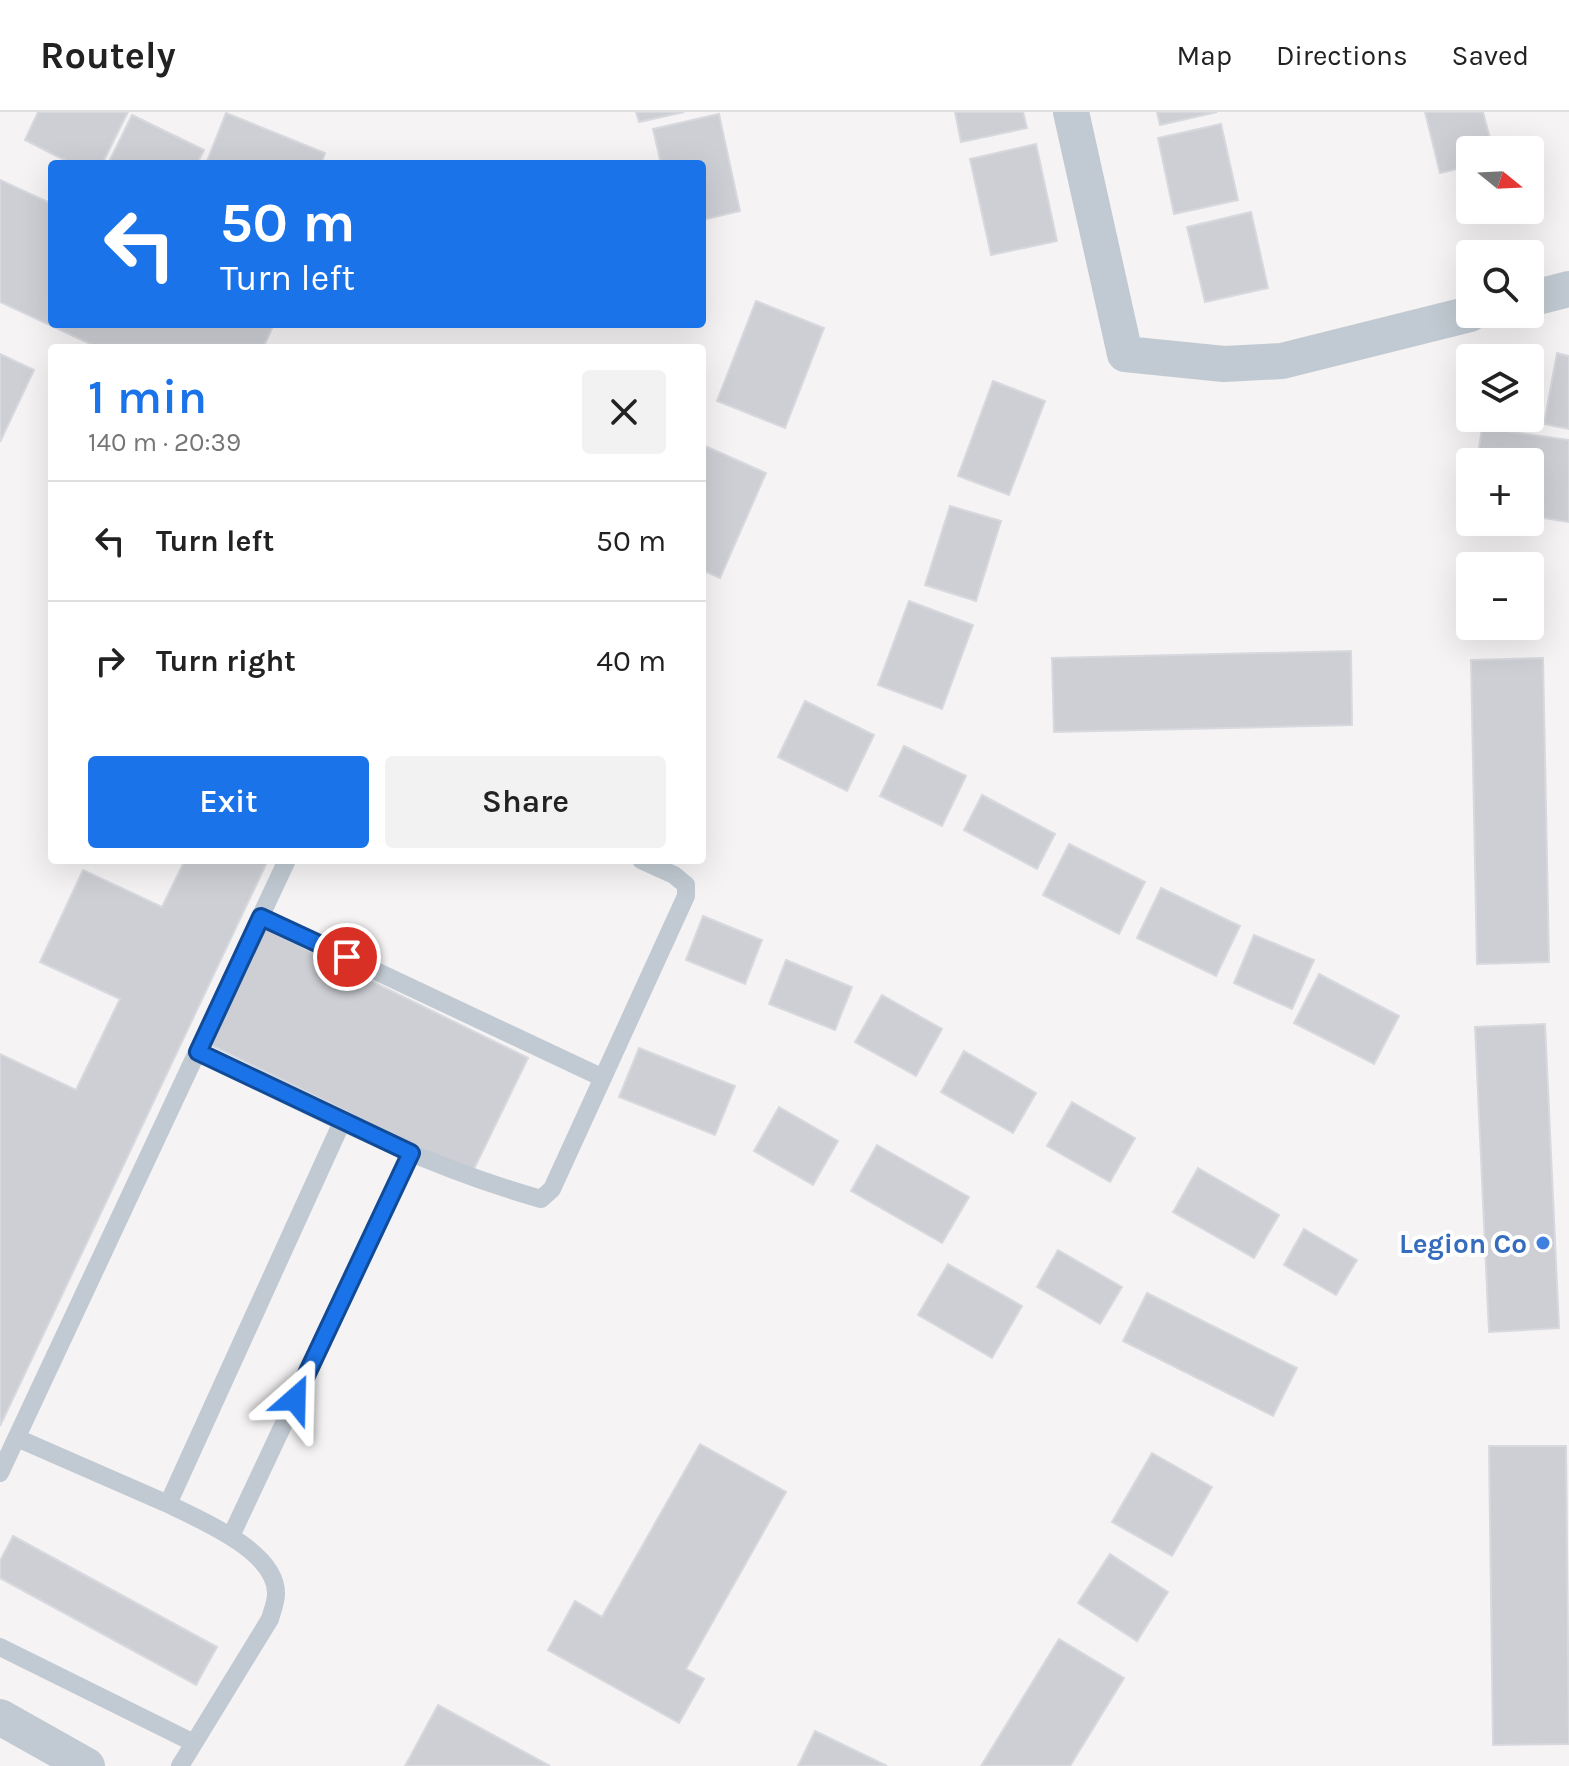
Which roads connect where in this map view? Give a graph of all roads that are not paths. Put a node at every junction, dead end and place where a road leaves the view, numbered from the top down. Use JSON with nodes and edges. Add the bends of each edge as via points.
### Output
{"nodes":[{"id":1,"x":1071,"y":112,"type":"edge"},
{"id":2,"x":1569,"y":289,"type":"edge"},
{"id":3,"x":1544,"y":295,"type":"edge"},
{"id":4,"x":1456,"y":318,"type":"edge"},
{"id":5,"x":285,"y":864,"type":"edge"},
{"id":6,"x":650,"y":864,"type":"edge"},
{"id":7,"x":261,"y":917,"type":"junction"},
{"id":8,"x":198,"y":1052,"type":"junction"},
{"id":9,"x":603,"y":1078,"type":"junction"},
{"id":10,"x":342,"y":1122,"type":"junction"},
{"id":11,"x":411,"y":1153,"type":"junction"},
{"id":12,"x":17,"y":1438,"type":"junction"},
{"id":13,"x":0,"y":1473,"type":"edge"},
{"id":14,"x":168,"y":1504,"type":"junction"},
{"id":15,"x":231,"y":1536,"type":"junction"},
{"id":16,"x":0,"y":1647,"type":"edge"},
{"id":17,"x":0,"y":1717,"type":"edge"},
{"id":18,"x":194,"y":1743,"type":"junction"},
{"id":19,"x":87,"y":1766,"type":"edge"},
{"id":20,"x":180,"y":1766,"type":"edge"}],
"edges":[{"from":1,"to":4,"type":"street","via":[[1125,354],[1224,364],[1282,361]]},
{"from":2,"to":3,"type":"street"},
{"from":5,"to":7,"type":"lane"},
{"from":6,"to":9,"type":"lane","via":[[686,885],[686,896]]},
{"from":7,"to":8,"type":"lane"},
{"from":7,"to":9,"type":"lane"},
{"from":8,"to":10,"type":"lane"},
{"from":8,"to":12,"type":"lane"},
{"from":9,"to":11,"type":"lane","via":[[552,1189],[541,1199]]},
{"from":10,"to":11,"type":"lane"},
{"from":10,"to":14,"type":"lane"},
{"from":11,"to":15,"type":"lane"},
{"from":12,"to":13,"type":"lane"},
{"from":12,"to":14,"type":"lane"},
{"from":14,"to":15,"type":"lane"},
{"from":15,"to":18,"type":"lane","via":[[268,1567],[277,1593],[270,1619]]},
{"from":16,"to":18,"type":"lane"},
{"from":17,"to":19,"type":"street"},
{"from":18,"to":20,"type":"lane"}]}
